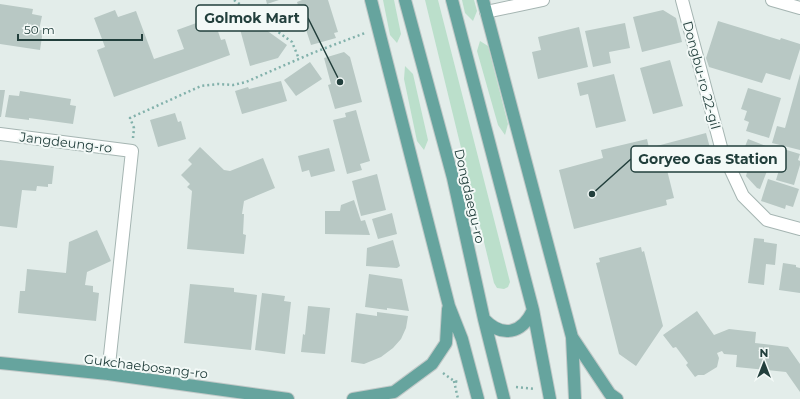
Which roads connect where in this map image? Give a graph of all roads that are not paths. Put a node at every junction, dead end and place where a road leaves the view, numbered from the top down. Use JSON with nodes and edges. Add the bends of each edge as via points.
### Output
{"nodes":[{"id":1,"x":371,"y":0,"type":"edge"},
{"id":2,"x":405,"y":0,"type":"edge"},
{"id":3,"x":452,"y":0,"type":"edge"},
{"id":4,"x":483,"y":0,"type":"edge"},
{"id":5,"x":543,"y":0,"type":"edge"},
{"id":6,"x":682,"y":0,"type":"edge"},
{"id":7,"x":772,"y":0,"type":"edge"},
{"id":8,"x":800,"y":8,"type":"edge"},
{"id":9,"x":486,"y":12,"type":"junction"},
{"id":10,"x":0,"y":134,"type":"edge"},
{"id":11,"x":800,"y":229,"type":"edge"},
{"id":12,"x":449,"y":306,"type":"junction"},
{"id":13,"x":533,"y":310,"type":"junction"},
{"id":14,"x":484,"y":319,"type":"junction"},
{"id":15,"x":572,"y":337,"type":"junction"},
{"id":16,"x":0,"y":362,"type":"edge"},
{"id":17,"x":108,"y":374,"type":"junction"},
{"id":18,"x":549,"y":395,"type":"edge"},
{"id":19,"x":288,"y":399,"type":"edge"},
{"id":20,"x":353,"y":399,"type":"edge"},
{"id":21,"x":478,"y":399,"type":"edge"},
{"id":22,"x":504,"y":399,"type":"edge"},
{"id":23,"x":575,"y":399,"type":"edge"},
{"id":24,"x":616,"y":399,"type":"edge"}],
"edges":[{"from":1,"to":12,"type":"main road"},
{"from":2,"to":14,"type":"main road","name":"Dongdaegu-ro","via":[[453,178]]},
{"from":3,"to":13,"type":"main road"},
{"from":4,"to":9,"type":"main road"},
{"from":5,"to":9,"type":"street"},
{"from":6,"to":11,"type":"street","name":"Dongbu-ro 22-gil","via":[[722,151],[742,196],[767,220]]},
{"from":7,"to":8,"type":"street"},
{"from":9,"to":15,"type":"main road"},
{"from":10,"to":17,"type":"street","name":"Jangdeung-ro","via":[[132,151]]},
{"from":12,"to":20,"type":"main road","via":[[446,343],[432,364],[394,392]]},
{"from":12,"to":21,"type":"main road","via":[[462,339]]},
{"from":13,"to":14,"type":"main road","via":[[521,327],[511,331],[491,327]]},
{"from":13,"to":18,"type":"main road"},
{"from":14,"to":22,"type":"main road","name":"Dongdaegu-ro"},
{"from":15,"to":23,"type":"main road"},
{"from":15,"to":24,"type":"main road"},
{"from":16,"to":17,"type":"main road","name":"Gukchaebosang-ro"},
{"from":17,"to":19,"type":"main road","name":"Gukchaebosang-ro"}]}
